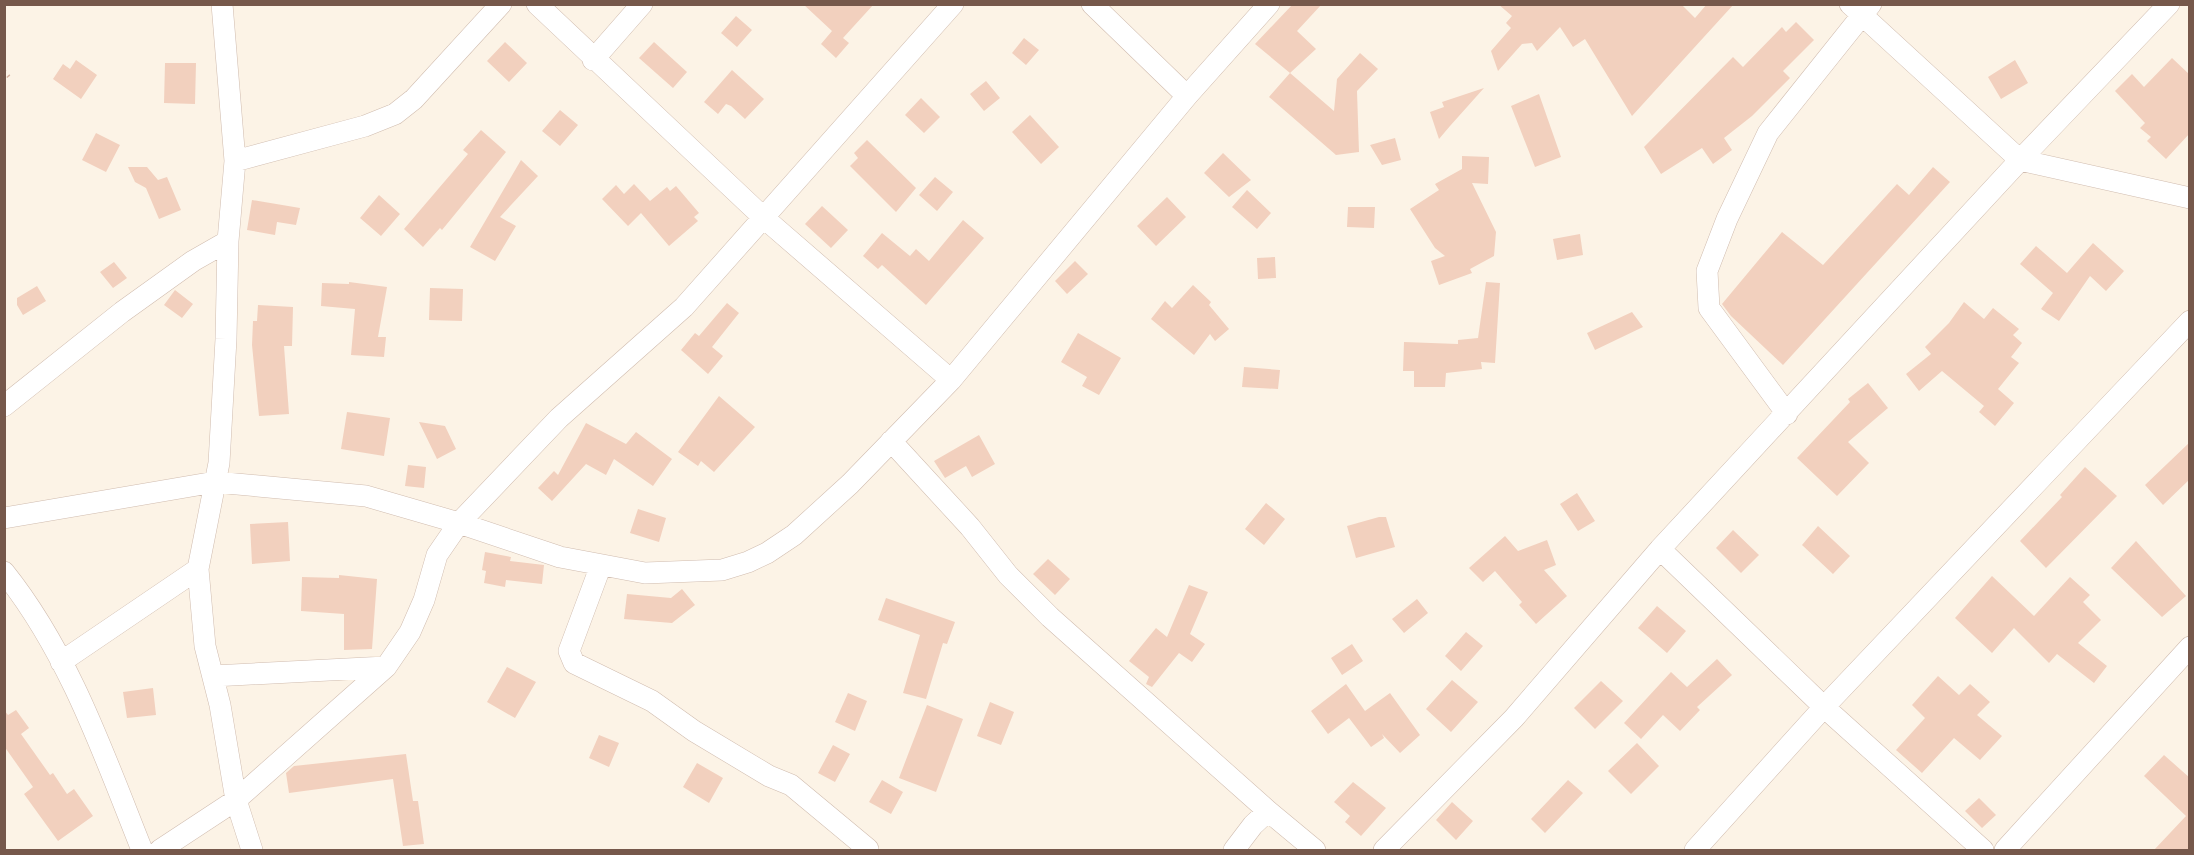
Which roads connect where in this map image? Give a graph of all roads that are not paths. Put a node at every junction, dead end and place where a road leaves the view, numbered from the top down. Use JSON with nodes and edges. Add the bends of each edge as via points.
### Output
{"nodes":[{"id":1,"x":222,"y":4,"type":"edge"},
{"id":2,"x":501,"y":4,"type":"edge"},
{"id":3,"x":537,"y":4,"type":"edge"},
{"id":4,"x":642,"y":4,"type":"edge"},
{"id":5,"x":953,"y":4,"type":"edge"},
{"id":6,"x":1092,"y":4,"type":"edge"},
{"id":7,"x":1269,"y":4,"type":"edge"},
{"id":8,"x":2169,"y":4,"type":"edge"},
{"id":9,"x":1860,"y":8,"type":"edge"},
{"id":10,"x":593,"y":60,"type":"junction"},
{"id":11,"x":1187,"y":96,"type":"junction"},
{"id":12,"x":2020,"y":160,"type":"junction"},
{"id":13,"x":235,"y":161,"type":"junction"},
{"id":14,"x":2190,"y":198,"type":"edge"},
{"id":15,"x":764,"y":218,"type":"junction"},
{"id":16,"x":228,"y":240,"type":"junction"},
{"id":17,"x":2190,"y":321,"type":"edge"},
{"id":18,"x":951,"y":380,"type":"junction"},
{"id":19,"x":4,"y":406,"type":"edge"},
{"id":20,"x":1787,"y":414,"type":"junction"},
{"id":21,"x":891,"y":441,"type":"junction"},
{"id":22,"x":215,"y":482,"type":"junction"},
{"id":23,"x":4,"y":518,"type":"edge"},
{"id":24,"x":459,"y":523,"type":"junction"},
{"id":25,"x":1660,"y":549,"type":"junction"},
{"id":26,"x":601,"y":565,"type":"junction"},
{"id":27,"x":198,"y":569,"type":"junction"},
{"id":28,"x":4,"y":572,"type":"edge"},
{"id":29,"x":2190,"y":647,"type":"edge"},
{"id":30,"x":61,"y":662,"type":"junction"},
{"id":31,"x":386,"y":667,"type":"junction"},
{"id":32,"x":213,"y":676,"type":"junction"},
{"id":33,"x":1824,"y":707,"type":"junction"},
{"id":34,"x":236,"y":800,"type":"junction"},
{"id":35,"x":1268,"y":811,"type":"junction"},
{"id":36,"x":867,"y":849,"type":"dead end"},
{"id":37,"x":142,"y":850,"type":"edge"},
{"id":38,"x":160,"y":850,"type":"edge"},
{"id":39,"x":252,"y":850,"type":"edge"},
{"id":40,"x":1234,"y":850,"type":"edge"},
{"id":41,"x":1315,"y":850,"type":"edge"},
{"id":42,"x":1384,"y":850,"type":"edge"},
{"id":43,"x":1695,"y":850,"type":"edge"},
{"id":44,"x":1983,"y":850,"type":"edge"},
{"id":45,"x":2005,"y":850,"type":"edge"}],
"edges":[{"from":1,"to":13,"type":"street"},
{"from":2,"to":13,"type":"street","via":[[414,99],[395,114],[366,126]]},
{"from":3,"to":10,"type":"street"},
{"from":4,"to":10,"type":"street"},
{"from":5,"to":15,"type":"street"},
{"from":6,"to":11,"type":"street"},
{"from":7,"to":11,"type":"street"},
{"from":8,"to":12,"type":"street"},
{"from":9,"to":12,"type":"street"},
{"from":9,"to":20,"type":"street","via":[[1767,133],[1707,271],[1709,308]]},
{"from":10,"to":15,"type":"street"},
{"from":11,"to":18,"type":"street"},
{"from":12,"to":14,"type":"street"},
{"from":12,"to":20,"type":"street"},
{"from":13,"to":16,"type":"street"},
{"from":15,"to":18,"type":"street"},
{"from":15,"to":24,"type":"street","via":[[684,307],[559,418]]},
{"from":16,"to":19,"type":"street","via":[[122,312]]},
{"from":16,"to":22,"type":"street","via":[[226,339]]},
{"from":17,"to":33,"type":"street"},
{"from":18,"to":21,"type":"street"},
{"from":20,"to":25,"type":"street"},
{"from":21,"to":26,"type":"street","via":[[794,535],[748,562],[722,570],[645,573]]},
{"from":21,"to":35,"type":"street","via":[[1050,617]]},
{"from":22,"to":23,"type":"street"},
{"from":22,"to":24,"type":"street","via":[[366,496]]},
{"from":22,"to":27,"type":"street"},
{"from":24,"to":26,"type":"street","via":[[560,557]]},
{"from":24,"to":31,"type":"street","via":[[437,555],[410,632]]},
{"from":25,"to":33,"type":"street"},
{"from":25,"to":42,"type":"street","via":[[1514,718]]},
{"from":26,"to":36,"type":"street","via":[[569,651],[574,663],[652,701],[694,731],[791,785]]},
{"from":27,"to":30,"type":"street"},
{"from":27,"to":32,"type":"street","via":[[205,646]]},
{"from":28,"to":30,"type":"street","via":[[22,594]]},
{"from":29,"to":45,"type":"street"},
{"from":30,"to":37,"type":"street","via":[[88,716]]},
{"from":31,"to":32,"type":"street"},
{"from":31,"to":34,"type":"street"},
{"from":32,"to":34,"type":"street"},
{"from":33,"to":43,"type":"street"},
{"from":33,"to":44,"type":"street"},
{"from":34,"to":38,"type":"street"},
{"from":34,"to":39,"type":"street"},
{"from":35,"to":40,"type":"street"},
{"from":35,"to":41,"type":"street"}]}
